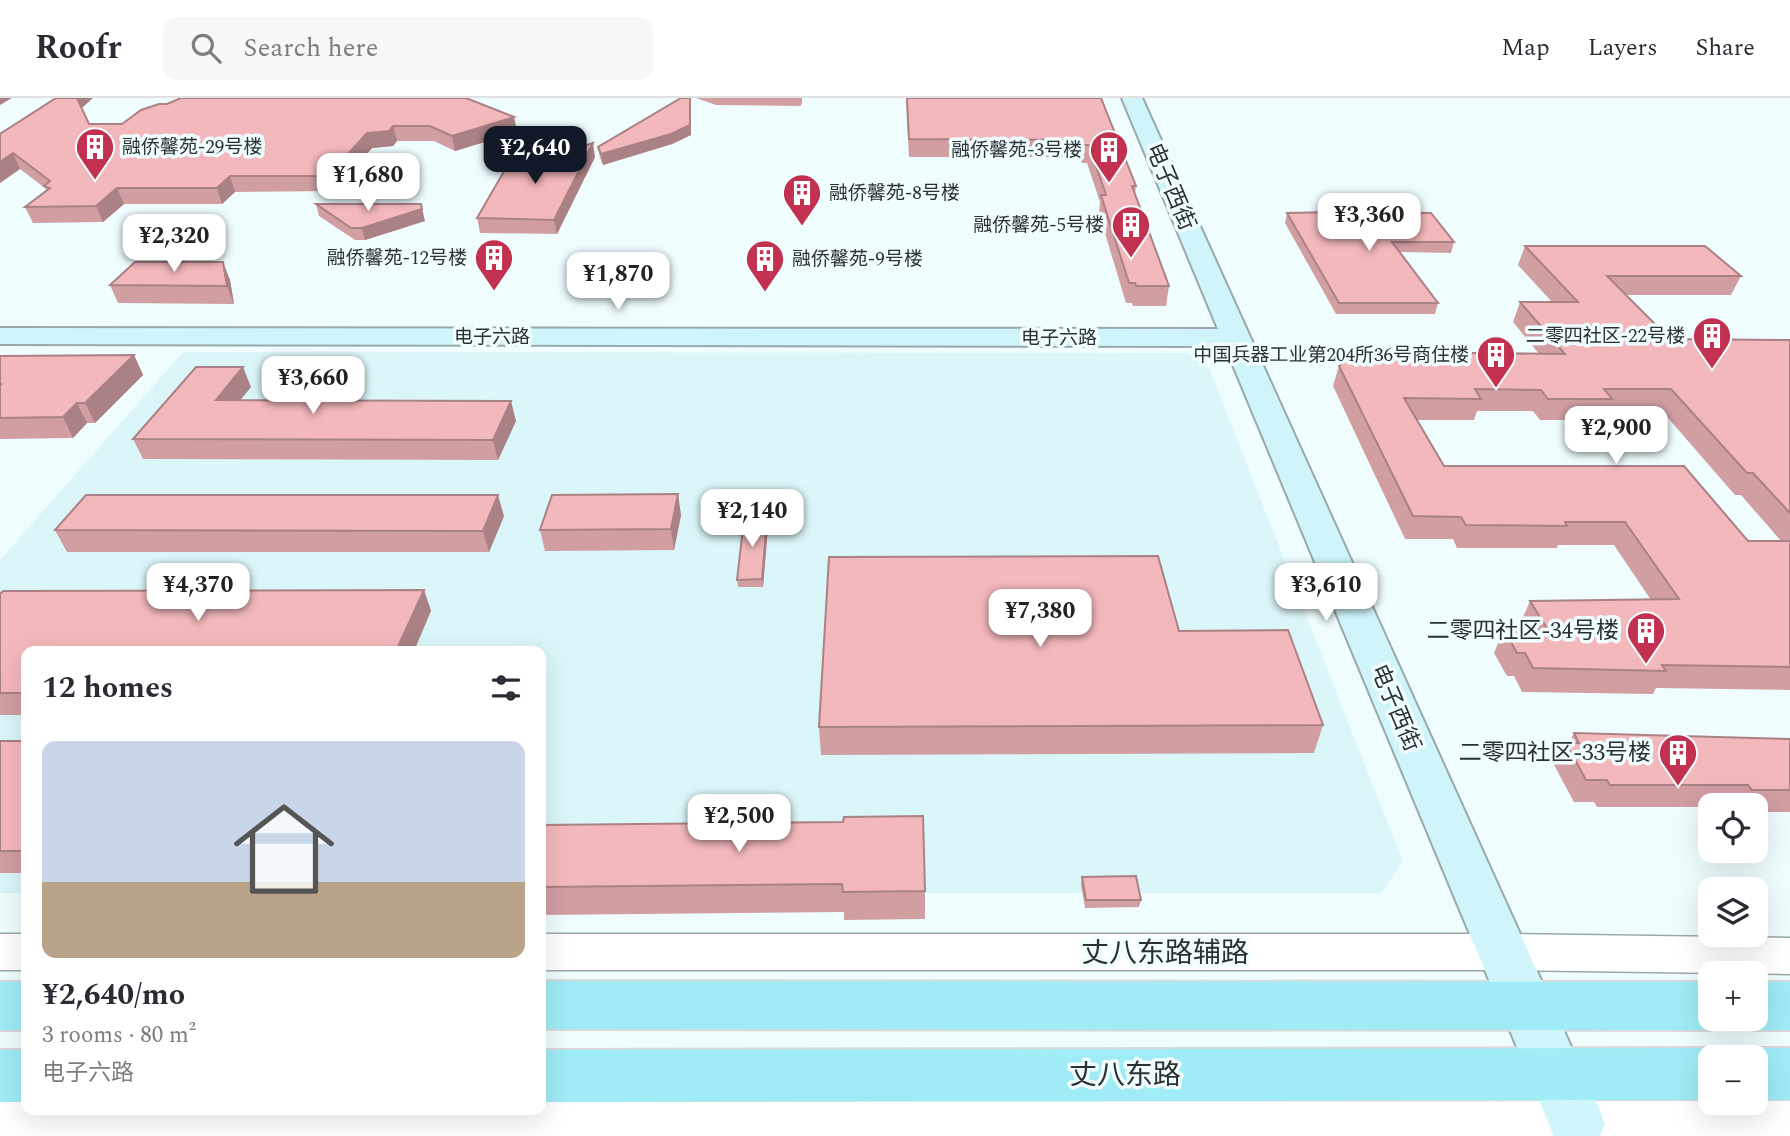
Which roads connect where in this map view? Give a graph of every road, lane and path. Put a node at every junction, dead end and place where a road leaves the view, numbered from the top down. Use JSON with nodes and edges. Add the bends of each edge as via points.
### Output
{"nodes":[{"id":1,"x":1132,"y":98,"type":"edge"},
{"id":2,"x":0,"y":336,"type":"edge"},
{"id":3,"x":1236,"y":338,"type":"junction"},
{"id":4,"x":0,"y":951,"type":"edge"},
{"id":5,"x":21,"y":951,"type":"edge"},
{"id":6,"x":546,"y":952,"type":"edge"},
{"id":7,"x":1501,"y":952,"type":"junction"},
{"id":8,"x":1790,"y":956,"type":"edge"},
{"id":9,"x":1524,"y":1005,"type":"junction"},
{"id":10,"x":0,"y":1006,"type":"edge"},
{"id":11,"x":21,"y":1006,"type":"edge"},
{"id":12,"x":546,"y":1006,"type":"edge"},
{"id":13,"x":1698,"y":1006,"type":"edge"},
{"id":14,"x":1768,"y":1006,"type":"edge"},
{"id":15,"x":1790,"y":1006,"type":"edge"},
{"id":16,"x":1554,"y":1073,"type":"junction"},
{"id":17,"x":1698,"y":1074,"type":"edge"},
{"id":18,"x":1768,"y":1074,"type":"edge"},
{"id":19,"x":1790,"y":1074,"type":"edge"},
{"id":20,"x":0,"y":1076,"type":"edge"},
{"id":21,"x":21,"y":1076,"type":"edge"},
{"id":22,"x":546,"y":1076,"type":"edge"},
{"id":23,"x":1080,"y":1111,"type":"edge"},
{"id":24,"x":1577,"y":1124,"type":"junction"},
{"id":25,"x":1790,"y":1124,"type":"edge"},
{"id":26,"x":0,"y":1125,"type":"edge"}],
"edges":[{"from":1,"to":3,"type":"street","name":"电子西街"},
{"from":2,"to":3,"type":"street","name":"电子六路"},
{"from":3,"to":7,"type":"street","name":"电子西街"},
{"from":4,"to":5,"type":"street"},
{"from":6,"to":7,"type":"street","name":"丈八东路辅路"},
{"from":7,"to":8,"type":"street","name":"丈八东路辅路"},
{"from":7,"to":9,"type":"street","name":"电子西街"},
{"from":9,"to":12,"type":"main road"},
{"from":9,"to":13,"type":"main road"},
{"from":9,"to":16,"type":"street","name":"电子西街"},
{"from":10,"to":11,"type":"main road"},
{"from":14,"to":15,"type":"main road"},
{"from":16,"to":17,"type":"main road","name":"丈八东路"},
{"from":16,"to":23,"type":"main road","name":"丈八东路"},
{"from":16,"to":24,"type":"street","name":"电子西街"},
{"from":18,"to":19,"type":"main road"},
{"from":20,"to":21,"type":"main road"},
{"from":22,"to":23,"type":"main road","name":"丈八东路"},
{"from":23,"to":24,"type":"street"},
{"from":23,"to":26,"type":"street"},
{"from":24,"to":25,"type":"street"}]}
